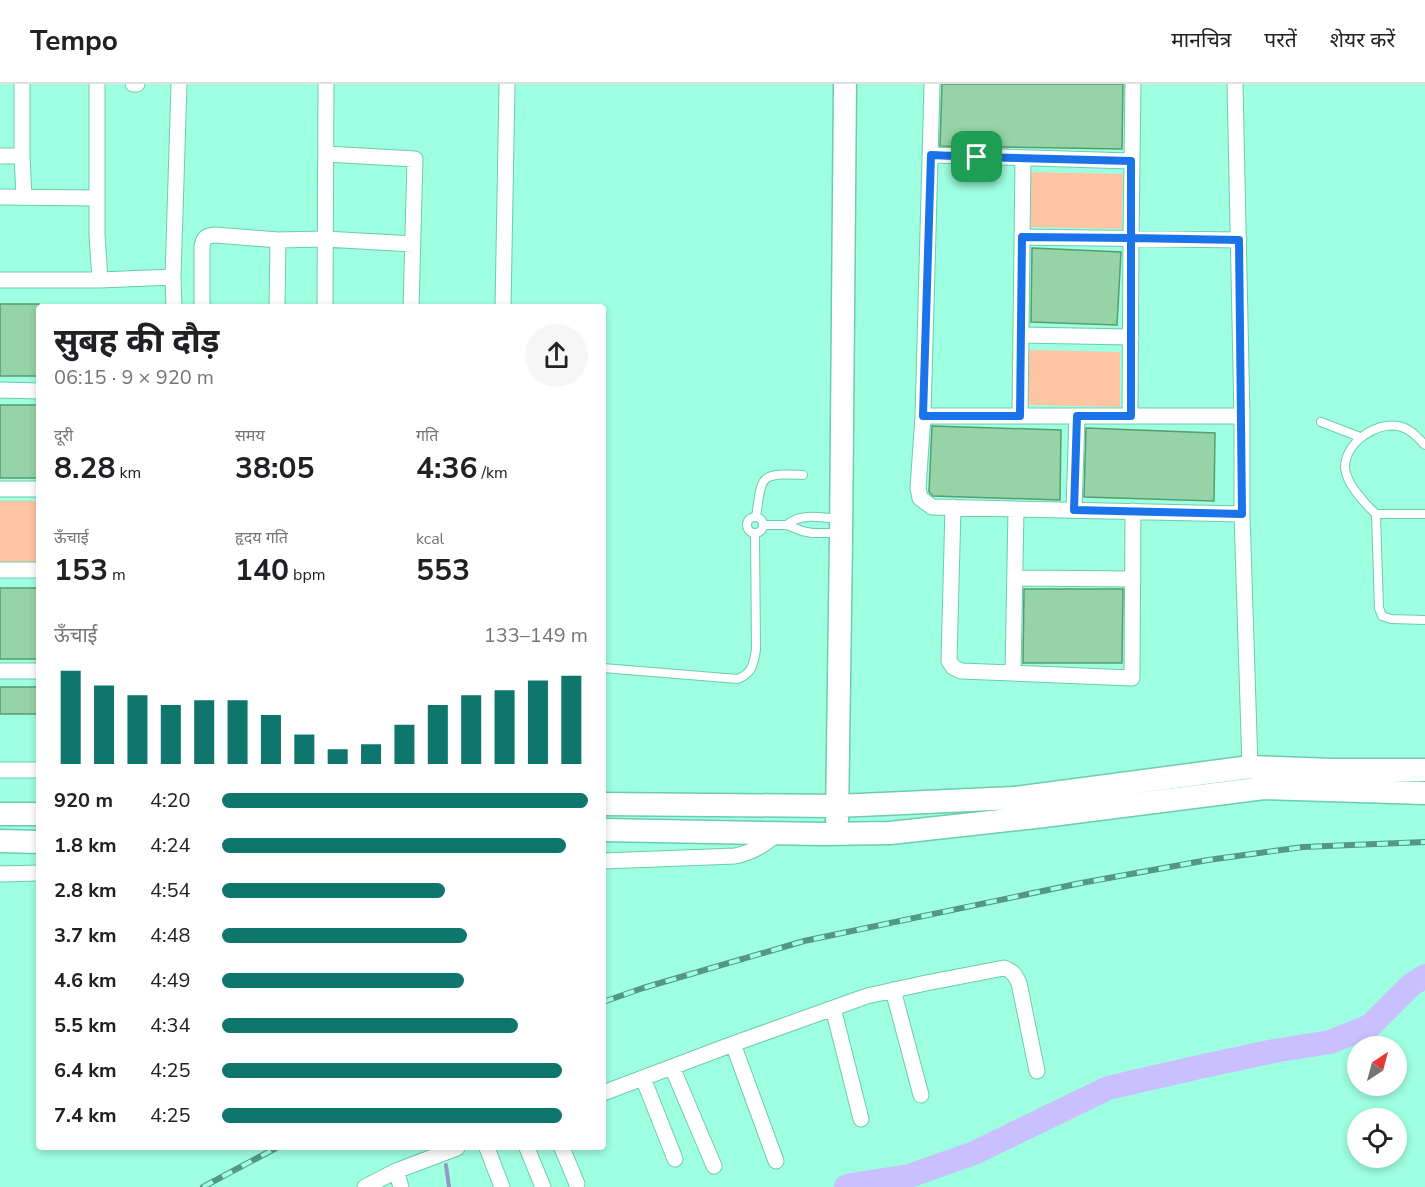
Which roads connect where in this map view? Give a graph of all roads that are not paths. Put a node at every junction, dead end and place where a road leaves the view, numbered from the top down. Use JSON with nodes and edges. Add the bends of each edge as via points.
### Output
{"nodes":[{"id":1,"x":22,"y":84,"type":"edge"},
{"id":2,"x":97,"y":84,"type":"edge"},
{"id":3,"x":179,"y":84,"type":"edge"},
{"id":4,"x":326,"y":84,"type":"edge"},
{"id":5,"x":507,"y":84,"type":"edge"},
{"id":6,"x":845,"y":84,"type":"edge"},
{"id":7,"x":932,"y":84,"type":"edge"},
{"id":8,"x":1133,"y":84,"type":"edge"},
{"id":9,"x":1235,"y":84,"type":"edge"},
{"id":10,"x":326,"y":154,"type":"junction"},
{"id":11,"x":931,"y":155,"type":"junction"},
{"id":12,"x":0,"y":156,"type":"edge"},
{"id":13,"x":22,"y":156,"type":"junction"},
{"id":14,"x":1023,"y":158,"type":"junction"},
{"id":15,"x":1131,"y":161,"type":"junction"},
{"id":16,"x":0,"y":197,"type":"edge"},
{"id":17,"x":24,"y":197,"type":"junction"},
{"id":18,"x":98,"y":198,"type":"junction"},
{"id":19,"x":1022,"y":237,"type":"junction"},
{"id":20,"x":1131,"y":238,"type":"junction"},
{"id":21,"x":325,"y":239,"type":"junction"},
{"id":22,"x":278,"y":240,"type":"junction"},
{"id":23,"x":1239,"y":240,"type":"junction"},
{"id":24,"x":413,"y":244,"type":"junction"},
{"id":25,"x":173,"y":277,"type":"junction"},
{"id":26,"x":0,"y":280,"type":"edge"},
{"id":27,"x":99,"y":280,"type":"junction"},
{"id":28,"x":174,"y":304,"type":"edge"},
{"id":29,"x":202,"y":304,"type":"edge"},
{"id":30,"x":276,"y":304,"type":"edge"},
{"id":31,"x":325,"y":304,"type":"edge"},
{"id":32,"x":411,"y":304,"type":"edge"},
{"id":33,"x":503,"y":304,"type":"edge"},
{"id":34,"x":1021,"y":335,"type":"junction"},
{"id":35,"x":1131,"y":337,"type":"junction"},
{"id":36,"x":0,"y":390,"type":"edge"},
{"id":37,"x":36,"y":391,"type":"edge"},
{"id":38,"x":923,"y":416,"type":"junction"},
{"id":39,"x":1020,"y":416,"type":"junction"},
{"id":40,"x":1077,"y":416,"type":"junction"},
{"id":41,"x":1131,"y":416,"type":"junction"},
{"id":42,"x":1242,"y":416,"type":"junction"},
{"id":43,"x":1320,"y":422,"type":"dead end"},
{"id":44,"x":1360,"y":436,"type":"junction"},
{"id":45,"x":1425,"y":444,"type":"edge"},
{"id":46,"x":803,"y":475,"type":"dead end"},
{"id":47,"x":0,"y":489,"type":"edge"},
{"id":48,"x":36,"y":489,"type":"edge"},
{"id":49,"x":953,"y":507,"type":"junction"},
{"id":50,"x":1016,"y":509,"type":"junction"},
{"id":51,"x":1074,"y":510,"type":"junction"},
{"id":52,"x":1133,"y":512,"type":"junction"},
{"id":53,"x":1242,"y":514,"type":"junction"},
{"id":54,"x":1376,"y":514,"type":"junction"},
{"id":55,"x":1425,"y":514,"type":"edge"},
{"id":56,"x":756,"y":518,"type":"junction"},
{"id":57,"x":763,"y":525,"type":"junction"},
{"id":58,"x":787,"y":525,"type":"junction"},
{"id":59,"x":841,"y":526,"type":"junction"},
{"id":60,"x":755,"y":533,"type":"junction"},
{"id":61,"x":0,"y":570,"type":"edge"},
{"id":62,"x":36,"y":570,"type":"edge"},
{"id":63,"x":1015,"y":578,"type":"junction"},
{"id":64,"x":1133,"y":579,"type":"junction"},
{"id":65,"x":1425,"y":620,"type":"edge"},
{"id":66,"x":606,"y":668,"type":"edge"},
{"id":67,"x":0,"y":671,"type":"edge"},
{"id":68,"x":36,"y":671,"type":"edge"},
{"id":69,"x":1013,"y":672,"type":"junction"},
{"id":70,"x":1250,"y":767,"type":"junction"},
{"id":71,"x":0,"y":770,"type":"edge"},
{"id":72,"x":36,"y":770,"type":"edge"},
{"id":73,"x":1425,"y":770,"type":"edge"},
{"id":74,"x":1425,"y":793,"type":"edge"},
{"id":75,"x":606,"y":804,"type":"edge"},
{"id":76,"x":837,"y":806,"type":"junction"},
{"id":77,"x":0,"y":814,"type":"edge"},
{"id":78,"x":36,"y":814,"type":"edge"},
{"id":79,"x":606,"y":830,"type":"edge"},
{"id":80,"x":778,"y":833,"type":"junction"},
{"id":81,"x":836,"y":834,"type":"junction"},
{"id":82,"x":0,"y":841,"type":"edge"},
{"id":83,"x":36,"y":842,"type":"edge"},
{"id":84,"x":606,"y":861,"type":"edge"},
{"id":85,"x":36,"y":873,"type":"edge"},
{"id":86,"x":0,"y":874,"type":"edge"},
{"id":87,"x":893,"y":990,"type":"junction"},
{"id":88,"x":833,"y":1008,"type":"junction"},
{"id":89,"x":733,"y":1044,"type":"junction"},
{"id":90,"x":672,"y":1067,"type":"junction"},
{"id":91,"x":1037,"y":1071,"type":"dead end"},
{"id":92,"x":644,"y":1078,"type":"junction"},
{"id":93,"x":606,"y":1092,"type":"edge"},
{"id":94,"x":921,"y":1095,"type":"dead end"},
{"id":95,"x":861,"y":1119,"type":"dead end"},
{"id":96,"x":453,"y":1150,"type":"edge"},
{"id":97,"x":489,"y":1150,"type":"edge"},
{"id":98,"x":528,"y":1150,"type":"edge"},
{"id":99,"x":563,"y":1150,"type":"edge"},
{"id":100,"x":675,"y":1159,"type":"dead end"},
{"id":101,"x":776,"y":1161,"type":"dead end"},
{"id":102,"x":714,"y":1166,"type":"dead end"},
{"id":103,"x":396,"y":1171,"type":"junction"},
{"id":104,"x":577,"y":1184,"type":"dead end"},
{"id":105,"x":365,"y":1187,"type":"edge"},
{"id":106,"x":401,"y":1187,"type":"edge"},
{"id":107,"x":502,"y":1187,"type":"edge"},
{"id":108,"x":543,"y":1187,"type":"edge"}],
"edges":[{"from":1,"to":13,"type":"street"},
{"from":2,"to":18,"type":"street"},
{"from":3,"to":25,"type":"street"},
{"from":4,"to":10,"type":"street"},
{"from":5,"to":33,"type":"street"},
{"from":6,"to":59,"type":"main road"},
{"from":7,"to":11,"type":"street"},
{"from":8,"to":15,"type":"street"},
{"from":9,"to":23,"type":"street"},
{"from":10,"to":21,"type":"street"},
{"from":10,"to":24,"type":"street","via":[[415,159]]},
{"from":11,"to":14,"type":"street"},
{"from":11,"to":38,"type":"street"},
{"from":12,"to":13,"type":"street"},
{"from":13,"to":17,"type":"street"},
{"from":14,"to":15,"type":"street"},
{"from":14,"to":19,"type":"street"},
{"from":15,"to":20,"type":"street"},
{"from":16,"to":17,"type":"street"},
{"from":17,"to":18,"type":"street"},
{"from":18,"to":27,"type":"street"},
{"from":19,"to":20,"type":"street"},
{"from":19,"to":34,"type":"street"},
{"from":20,"to":23,"type":"street"},
{"from":20,"to":35,"type":"street"},
{"from":21,"to":22,"type":"street"},
{"from":21,"to":24,"type":"street"},
{"from":21,"to":31,"type":"street"},
{"from":22,"to":29,"type":"street","via":[[207,236],[202,246]]},
{"from":22,"to":30,"type":"street"},
{"from":23,"to":42,"type":"street"},
{"from":24,"to":32,"type":"street"},
{"from":25,"to":27,"type":"street"},
{"from":25,"to":28,"type":"street"},
{"from":26,"to":27,"type":"street"},
{"from":34,"to":35,"type":"street"},
{"from":34,"to":39,"type":"street"},
{"from":35,"to":41,"type":"street"},
{"from":36,"to":37,"type":"street"},
{"from":38,"to":39,"type":"street"},
{"from":38,"to":49,"type":"street","via":[[920,498],[932,507]]},
{"from":39,"to":40,"type":"street"},
{"from":40,"to":41,"type":"street"},
{"from":40,"to":51,"type":"street"},
{"from":41,"to":42,"type":"street"},
{"from":42,"to":53,"type":"street"},
{"from":43,"to":44,"type":"lane"},
{"from":44,"to":45,"type":"lane","via":[[1381,427],[1398,426]]},
{"from":44,"to":54,"type":"lane","via":[[1347,455],[1345,469],[1362,502]]},
{"from":46,"to":56,"type":"lane","via":[[779,474],[763,481]]},
{"from":47,"to":48,"type":"street"},
{"from":49,"to":50,"type":"street"},
{"from":49,"to":69,"type":"street","via":[[949,661],[961,671]]},
{"from":50,"to":51,"type":"street"},
{"from":50,"to":63,"type":"street"},
{"from":51,"to":52,"type":"street"},
{"from":52,"to":53,"type":"street"},
{"from":52,"to":64,"type":"street"},
{"from":53,"to":70,"type":"street"},
{"from":54,"to":55,"type":"lane"},
{"from":54,"to":65,"type":"lane","via":[[1379,608],[1383,616],[1391,619]]},
{"from":56,"to":57,"type":"lane"},
{"from":56,"to":60,"type":"lane","via":[[747,525]]},
{"from":57,"to":58,"type":"lane"},
{"from":57,"to":60,"type":"lane"},
{"from":58,"to":59,"type":"lane","via":[[813,533]]},
{"from":58,"to":59,"type":"lane","via":[[803,517]]},
{"from":59,"to":76,"type":"main road"},
{"from":60,"to":66,"type":"lane","via":[[756,650],[752,669],[746,675],[738,679]]},
{"from":61,"to":62,"type":"street"},
{"from":63,"to":64,"type":"street"},
{"from":63,"to":69,"type":"street"},
{"from":64,"to":69,"type":"street","via":[[1132,678]]},
{"from":67,"to":68,"type":"street"},
{"from":70,"to":73,"type":"main road"},
{"from":70,"to":76,"type":"main road","via":[[1014,798]]},
{"from":71,"to":72,"type":"street"},
{"from":74,"to":81,"type":"main road","via":[[1263,788],[1025,819],[890,833]]},
{"from":75,"to":76,"type":"main road"},
{"from":76,"to":81,"type":"main road"},
{"from":77,"to":78,"type":"main road"},
{"from":79,"to":80,"type":"main road"},
{"from":80,"to":81,"type":"main road"},
{"from":80,"to":84,"type":"street","via":[[755,850],[735,856]]},
{"from":82,"to":83,"type":"main road"},
{"from":85,"to":86,"type":"street"},
{"from":87,"to":88,"type":"street"},
{"from":87,"to":91,"type":"street","via":[[1004,968],[1011,970],[1019,983]]},
{"from":87,"to":94,"type":"street"},
{"from":88,"to":89,"type":"street"},
{"from":88,"to":95,"type":"street"},
{"from":89,"to":90,"type":"street"},
{"from":89,"to":101,"type":"street"},
{"from":90,"to":92,"type":"street"},
{"from":90,"to":102,"type":"street"},
{"from":92,"to":93,"type":"street"},
{"from":92,"to":100,"type":"street"},
{"from":96,"to":103,"type":"street"},
{"from":97,"to":107,"type":"street"},
{"from":98,"to":108,"type":"street"},
{"from":99,"to":104,"type":"street"},
{"from":103,"to":105,"type":"street"},
{"from":103,"to":106,"type":"street"}]}
